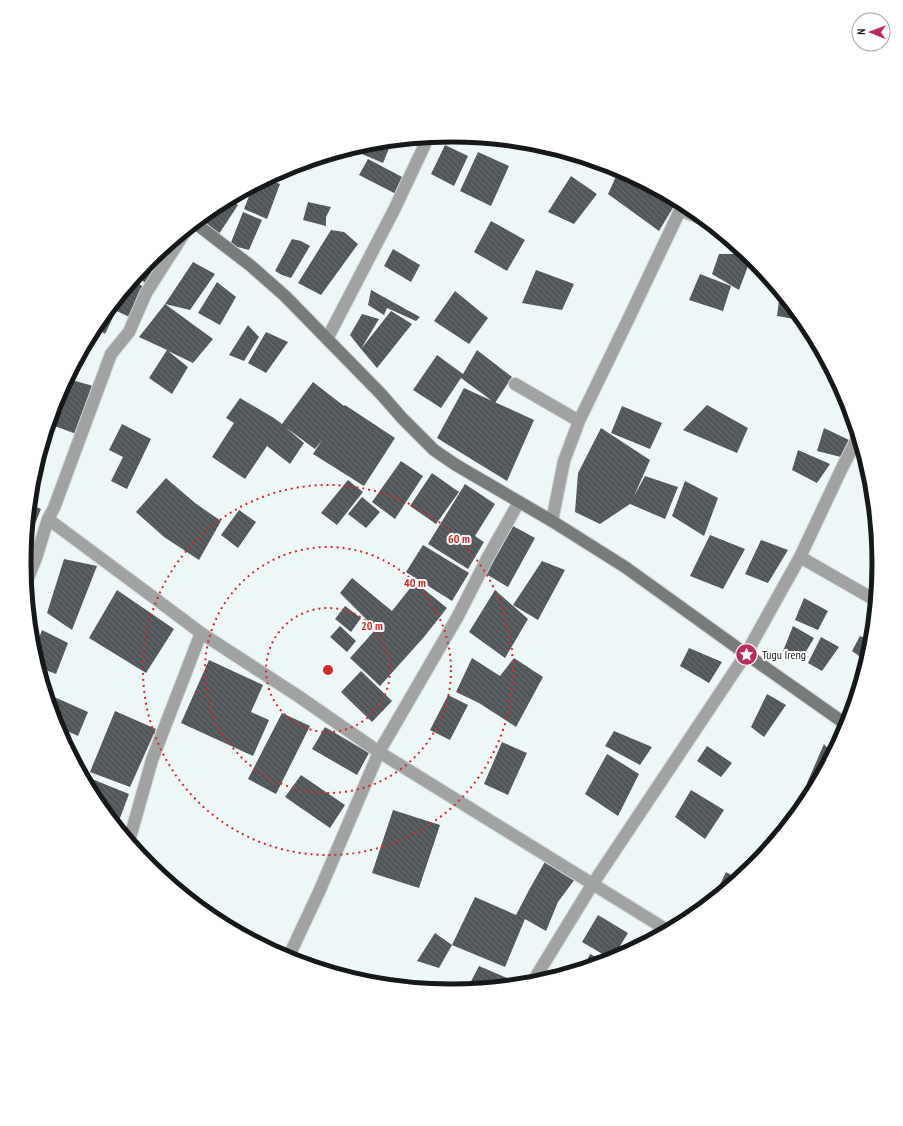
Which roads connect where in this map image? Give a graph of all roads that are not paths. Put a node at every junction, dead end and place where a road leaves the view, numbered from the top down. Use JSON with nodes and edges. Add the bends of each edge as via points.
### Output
{"nodes":[{"id":1,"x":426,"y":143,"type":"edge"},
{"id":2,"x":680,"y":210,"type":"edge"},
{"id":3,"x":199,"y":227,"type":"edge"},
{"id":4,"x":177,"y":244,"type":"edge"},
{"id":5,"x":326,"y":339,"type":"junction"},
{"id":6,"x":515,"y":384,"type":"dead end"},
{"id":7,"x":579,"y":421,"type":"junction"},
{"id":8,"x":855,"y":443,"type":"edge"},
{"id":9,"x":519,"y":502,"type":"junction"},
{"id":10,"x":48,"y":519,"type":"junction"},
{"id":11,"x":552,"y":521,"type":"junction"},
{"id":12,"x":800,"y":557,"type":"junction"},
{"id":13,"x":31,"y":570,"type":"edge"},
{"id":14,"x":870,"y":597,"type":"edge"},
{"id":15,"x":201,"y":633,"type":"junction"},
{"id":16,"x":746,"y":654,"type":"junction"},
{"id":17,"x":841,"y":721,"type":"edge"},
{"id":18,"x":379,"y":752,"type":"junction"},
{"id":19,"x":131,"y":835,"type":"edge"},
{"id":20,"x":592,"y":884,"type":"junction"},
{"id":21,"x":662,"y":927,"type":"edge"},
{"id":22,"x":291,"y":951,"type":"edge"},
{"id":23,"x":537,"y":974,"type":"edge"}],
"edges":[{"from":1,"to":5,"type":"street","via":[[394,210]]},
{"from":2,"to":7,"type":"street"},
{"from":3,"to":5,"type":"street","via":[[251,266],[285,296]]},
{"from":4,"to":10,"type":"street","via":[[146,293],[129,332],[110,354]]},
{"from":5,"to":9,"type":"street","via":[[434,450]]},
{"from":6,"to":7,"type":"street"},
{"from":7,"to":11,"type":"street","via":[[564,461]]},
{"from":8,"to":12,"type":"street"},
{"from":9,"to":11,"type":"street"},
{"from":9,"to":18,"type":"street","via":[[458,616]]},
{"from":10,"to":13,"type":"street"},
{"from":10,"to":15,"type":"street"},
{"from":11,"to":16,"type":"street","via":[[625,567]]},
{"from":12,"to":14,"type":"street"},
{"from":12,"to":16,"type":"street"},
{"from":15,"to":18,"type":"street"},
{"from":15,"to":19,"type":"street","via":[[152,760]]},
{"from":16,"to":17,"type":"street"},
{"from":16,"to":20,"type":"street"},
{"from":18,"to":20,"type":"street"},
{"from":18,"to":22,"type":"street"},
{"from":20,"to":21,"type":"street"},
{"from":20,"to":23,"type":"street"}]}
